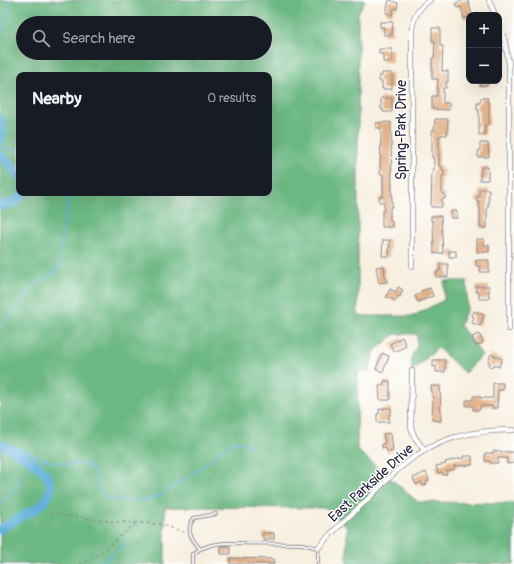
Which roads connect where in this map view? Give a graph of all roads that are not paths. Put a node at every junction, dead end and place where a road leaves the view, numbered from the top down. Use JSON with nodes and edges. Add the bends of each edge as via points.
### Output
{"nodes":[{"id":1,"x":430,"y":0,"type":"edge"},
{"id":2,"x":489,"y":0,"type":"edge"},
{"id":3,"x":494,"y":12,"type":"edge"},
{"id":4,"x":502,"y":33,"type":"edge"},
{"id":5,"x":412,"y":266,"type":"dead end"},
{"id":6,"x":509,"y":329,"type":"dead end"},
{"id":7,"x":412,"y":371,"type":"dead end"},
{"id":8,"x":514,"y":430,"type":"edge"},
{"id":9,"x":424,"y":450,"type":"junction"},
{"id":10,"x":216,"y":514,"type":"dead end"},
{"id":11,"x":318,"y":548,"type":"junction"},
{"id":12,"x":200,"y":549,"type":"junction"},
{"id":13,"x":193,"y":564,"type":"edge"},
{"id":14,"x":318,"y":564,"type":"edge"}],
"edges":[{"from":1,"to":5,"type":"street","name":"Spring-Park Drive","via":[[417,12],[412,30]]},
{"from":2,"to":3,"type":"street"},
{"from":4,"to":6,"type":"street","via":[[509,64]]},
{"from":7,"to":9,"type":"street","via":[[412,427],[414,436]]},
{"from":8,"to":9,"type":"street","name":"East Parkside Drive","via":[[462,435]]},
{"from":9,"to":11,"type":"street","name":"East Parkside Drive","via":[[400,467]]},
{"from":10,"to":12,"type":"lane","via":[[194,518],[190,524],[190,535]]},
{"from":11,"to":12,"type":"lane","via":[[302,544],[224,543]]},
{"from":11,"to":14,"type":"lane"},
{"from":12,"to":13,"type":"lane","via":[[193,554]]}]}
